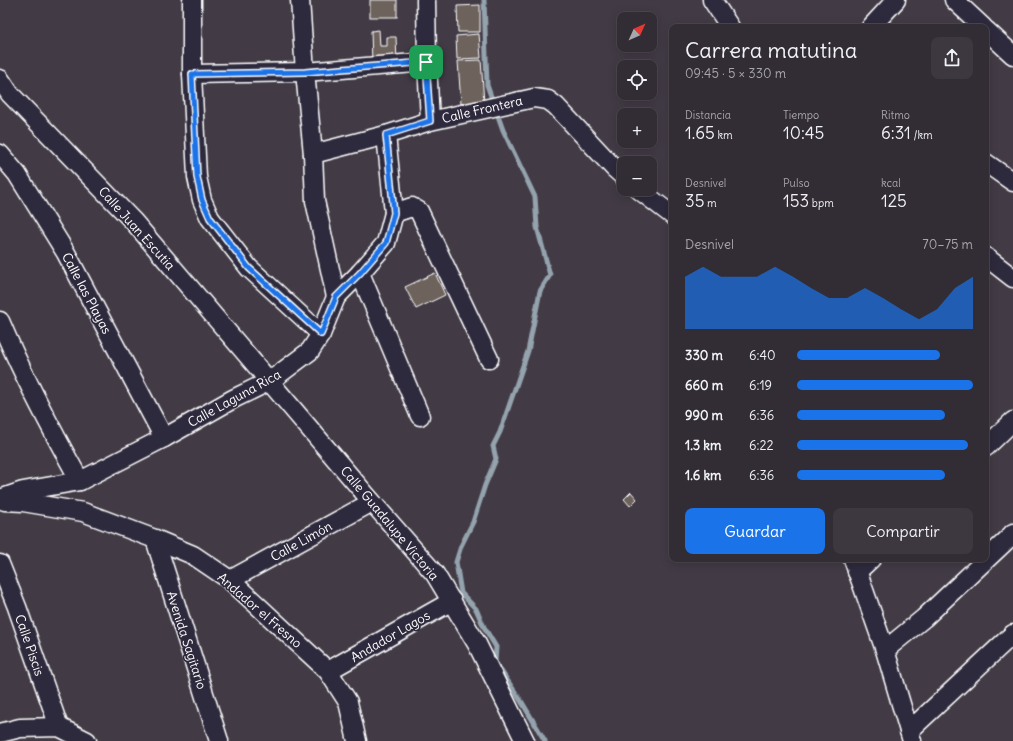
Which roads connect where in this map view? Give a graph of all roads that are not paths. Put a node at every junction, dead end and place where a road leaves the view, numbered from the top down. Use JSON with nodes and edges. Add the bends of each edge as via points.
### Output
{"nodes":[{"id":1,"x":192,"y":0,"type":"edge"},
{"id":2,"x":300,"y":0,"type":"edge"},
{"id":3,"x":426,"y":0,"type":"edge"},
{"id":4,"x":712,"y":0,"type":"edge"},
{"id":5,"x":896,"y":0,"type":"edge"},
{"id":6,"x":954,"y":0,"type":"edge"},
{"id":7,"x":728,"y":24,"type":"edge"},
{"id":8,"x":874,"y":24,"type":"edge"},
{"id":9,"x":980,"y":24,"type":"edge"},
{"id":10,"x":989,"y":33,"type":"edge"},
{"id":11,"x":1013,"y":55,"type":"edge"},
{"id":12,"x":426,"y":62,"type":"junction"},
{"id":13,"x":305,"y":72,"type":"junction"},
{"id":14,"x":192,"y":74,"type":"junction"},
{"id":15,"x":0,"y":78,"type":"edge"},
{"id":16,"x":430,"y":121,"type":"junction"},
{"id":17,"x":386,"y":135,"type":"junction"},
{"id":18,"x":0,"y":154,"type":"edge"},
{"id":19,"x":313,"y":154,"type":"junction"},
{"id":20,"x":617,"y":171,"type":"edge"},
{"id":21,"x":989,"y":171,"type":"edge"},
{"id":22,"x":1013,"y":181,"type":"edge"},
{"id":23,"x":648,"y":196,"type":"edge"},
{"id":24,"x":669,"y":212,"type":"edge"},
{"id":25,"x":394,"y":213,"type":"junction"},
{"id":26,"x":989,"y":259,"type":"edge"},
{"id":27,"x":360,"y":273,"type":"junction"},
{"id":28,"x":1013,"y":278,"type":"edge"},
{"id":29,"x":336,"y":297,"type":"junction"},
{"id":30,"x":0,"y":321,"type":"edge"},
{"id":31,"x":321,"y":334,"type":"junction"},
{"id":32,"x":489,"y":359,"type":"dead end"},
{"id":33,"x":270,"y":381,"type":"junction"},
{"id":34,"x":420,"y":416,"type":"dead end"},
{"id":35,"x":1013,"y":421,"type":"edge"},
{"id":36,"x":164,"y":438,"type":"junction"},
{"id":37,"x":989,"y":444,"type":"edge"},
{"id":38,"x":80,"y":481,"type":"junction"},
{"id":39,"x":0,"y":500,"type":"edge"},
{"id":40,"x":372,"y":502,"type":"junction"},
{"id":41,"x":1013,"y":533,"type":"edge"},
{"id":42,"x":155,"y":539,"type":"junction"},
{"id":43,"x":989,"y":557,"type":"edge"},
{"id":44,"x":984,"y":562,"type":"edge"},
{"id":45,"x":0,"y":564,"type":"edge"},
{"id":46,"x":855,"y":566,"type":"edge"},
{"id":47,"x":230,"y":580,"type":"junction"},
{"id":48,"x":452,"y":601,"type":"junction"},
{"id":49,"x":1013,"y":634,"type":"edge"},
{"id":50,"x":885,"y":650,"type":"junction"},
{"id":51,"x":328,"y":671,"type":"junction"},
{"id":52,"x":59,"y":727,"type":"junction"},
{"id":53,"x":0,"y":733,"type":"edge"},
{"id":54,"x":911,"y":736,"type":"edge"},
{"id":55,"x":87,"y":741,"type":"edge"},
{"id":56,"x":219,"y":741,"type":"edge"},
{"id":57,"x":357,"y":741,"type":"edge"},
{"id":58,"x":525,"y":741,"type":"edge"}],
"edges":[{"from":1,"to":14,"type":"street"},
{"from":2,"to":13,"type":"street"},
{"from":3,"to":12,"type":"street"},
{"from":4,"to":7,"type":"street"},
{"from":5,"to":8,"type":"street"},
{"from":6,"to":9,"type":"street"},
{"from":10,"to":11,"type":"street"},
{"from":12,"to":13,"type":"street"},
{"from":12,"to":16,"type":"street"},
{"from":13,"to":14,"type":"street"},
{"from":13,"to":19,"type":"street"},
{"from":14,"to":31,"type":"street","via":[[197,177],[202,200],[210,218],[249,268]]},
{"from":15,"to":33,"type":"street","name":"Calle Juan Escutia","via":[[10,94],[134,222]]},
{"from":16,"to":17,"type":"street","name":"Calle Frontera"},
{"from":16,"to":20,"type":"street","name":"Calle Frontera","via":[[534,98],[548,100]]},
{"from":17,"to":19,"type":"street","name":"Calle Frontera"},
{"from":17,"to":25,"type":"street"},
{"from":18,"to":36,"type":"street","name":"Calle las Playas","via":[[17,174],[66,253]]},
{"from":19,"to":29,"type":"street","via":[[315,201]]},
{"from":21,"to":22,"type":"street"},
{"from":23,"to":24,"type":"street"},
{"from":25,"to":27,"type":"street","via":[[386,243]]},
{"from":25,"to":32,"type":"street","via":[[412,207],[419,211]]},
{"from":26,"to":28,"type":"street"},
{"from":27,"to":29,"type":"street"},
{"from":27,"to":34,"type":"street"},
{"from":29,"to":31,"type":"street","name":"Calle Laguna Rica"},
{"from":30,"to":38,"type":"street","via":[[33,393]]},
{"from":31,"to":33,"type":"street","name":"Calle Laguna Rica","via":[[310,351]]},
{"from":33,"to":36,"type":"street","name":"Calle Laguna Rica"},
{"from":33,"to":40,"type":"street","name":"Calle Guadalupe Victoria"},
{"from":35,"to":37,"type":"street"},
{"from":36,"to":38,"type":"street","name":"Calle Laguna Rica"},
{"from":38,"to":39,"type":"street","name":"Calle Laguna Rica","via":[[23,491]]},
{"from":39,"to":42,"type":"street","name":"Andador el Fresno","via":[[83,512]]},
{"from":40,"to":47,"type":"street","name":"Calle Limón"},
{"from":40,"to":48,"type":"street","name":"Calle Guadalupe Victoria","via":[[435,574]]},
{"from":41,"to":43,"type":"street"},
{"from":42,"to":47,"type":"street","name":"Andador el Fresno","via":[[193,555]]},
{"from":42,"to":56,"type":"street","name":"Avenida Sagitario"},
{"from":44,"to":50,"type":"street","via":[[924,618]]},
{"from":45,"to":52,"type":"street","name":"Calle Piscis"},
{"from":46,"to":50,"type":"street"},
{"from":47,"to":51,"type":"street","name":"Andador el Fresno"},
{"from":48,"to":51,"type":"street","name":"Andador Lagos"},
{"from":48,"to":58,"type":"street","name":"Calle Guadalupe Victoria","via":[[477,644]]},
{"from":49,"to":54,"type":"street"},
{"from":50,"to":54,"type":"street"},
{"from":51,"to":57,"type":"street","name":"Andador el Fresno","via":[[348,702]]},
{"from":52,"to":53,"type":"street","via":[[20,728]]},
{"from":52,"to":55,"type":"street"}]}
